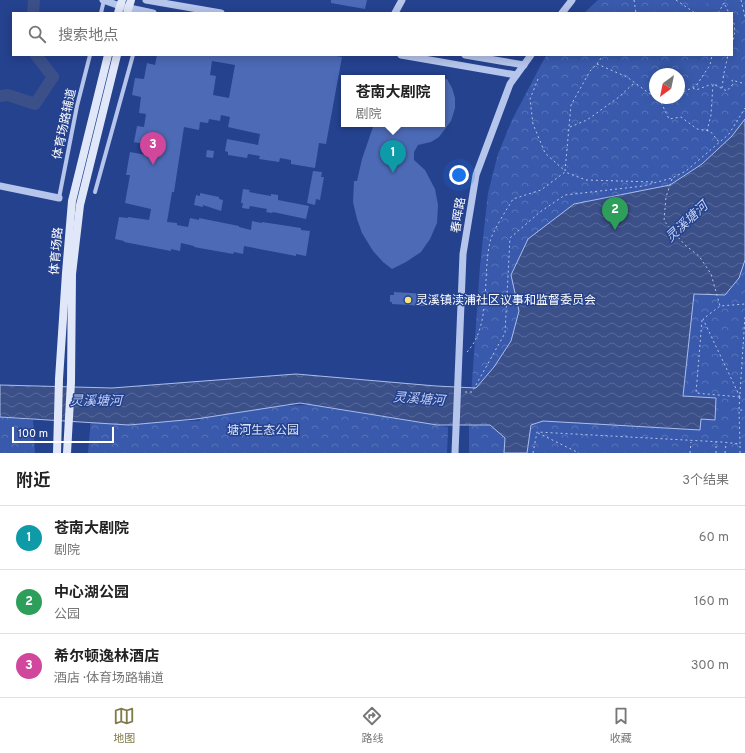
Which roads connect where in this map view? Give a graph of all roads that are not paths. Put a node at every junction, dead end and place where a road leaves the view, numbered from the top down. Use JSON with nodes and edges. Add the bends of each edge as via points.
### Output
{"nodes":[{"id":1,"x":104,"y":0,"type":"edge"},
{"id":2,"x":147,"y":0,"type":"edge"},
{"id":3,"x":402,"y":0,"type":"edge"},
{"id":4,"x":572,"y":0,"type":"edge"},
{"id":5,"x":120,"y":6,"type":"edge"},
{"id":6,"x":129,"y":7,"type":"edge"},
{"id":7,"x":101,"y":12,"type":"edge"},
{"id":8,"x":145,"y":12,"type":"edge"},
{"id":9,"x":215,"y":12,"type":"edge"},
{"id":10,"x":396,"y":12,"type":"edge"},
{"id":11,"x":563,"y":12,"type":"edge"},
{"id":12,"x":90,"y":56,"type":"edge"},
{"id":13,"x":108,"y":56,"type":"edge"},
{"id":14,"x":117,"y":56,"type":"edge"},
{"id":15,"x":133,"y":56,"type":"edge"},
{"id":16,"x":407,"y":56,"type":"edge"},
{"id":17,"x":471,"y":56,"type":"edge"},
{"id":18,"x":530,"y":56,"type":"edge"},
{"id":19,"x":524,"y":65,"type":"junction"},
{"id":20,"x":516,"y":75,"type":"junction"},
{"id":21,"x":0,"y":186,"type":"edge"},
{"id":22,"x":95,"y":192,"type":"dead end"},
{"id":23,"x":59,"y":198,"type":"joint"},
{"id":24,"x":57,"y":453,"type":"edge"},
{"id":25,"x":66,"y":453,"type":"edge"},
{"id":26,"x":455,"y":453,"type":"edge"}],
"edges":[{"from":1,"to":5,"type":"street"},
{"from":1,"to":7,"type":"street"},
{"from":2,"to":8,"type":"street"},
{"from":2,"to":9,"type":"street"},
{"from":3,"to":10,"type":"street"},
{"from":4,"to":11,"type":"street"},
{"from":5,"to":6,"type":"street"},
{"from":6,"to":8,"type":"street"},
{"from":12,"to":23,"type":"street","name":"体育场路辅道"},
{"from":13,"to":24,"type":"main road","name":"体育场路","via":[[72,201],[59,379]]},
{"from":14,"to":25,"type":"main road","name":"体育场路","via":[[80,205],[72,274],[71,382]]},
{"from":15,"to":22,"type":"street"},
{"from":16,"to":20,"type":"street"},
{"from":17,"to":19,"type":"street"},
{"from":18,"to":19,"type":"street","name":"春晖路"},
{"from":19,"to":20,"type":"street","name":"春晖路"},
{"from":20,"to":26,"type":"street","name":"春晖路","via":[[510,84],[476,175],[463,254]]},
{"from":21,"to":23,"type":"street"}]}
